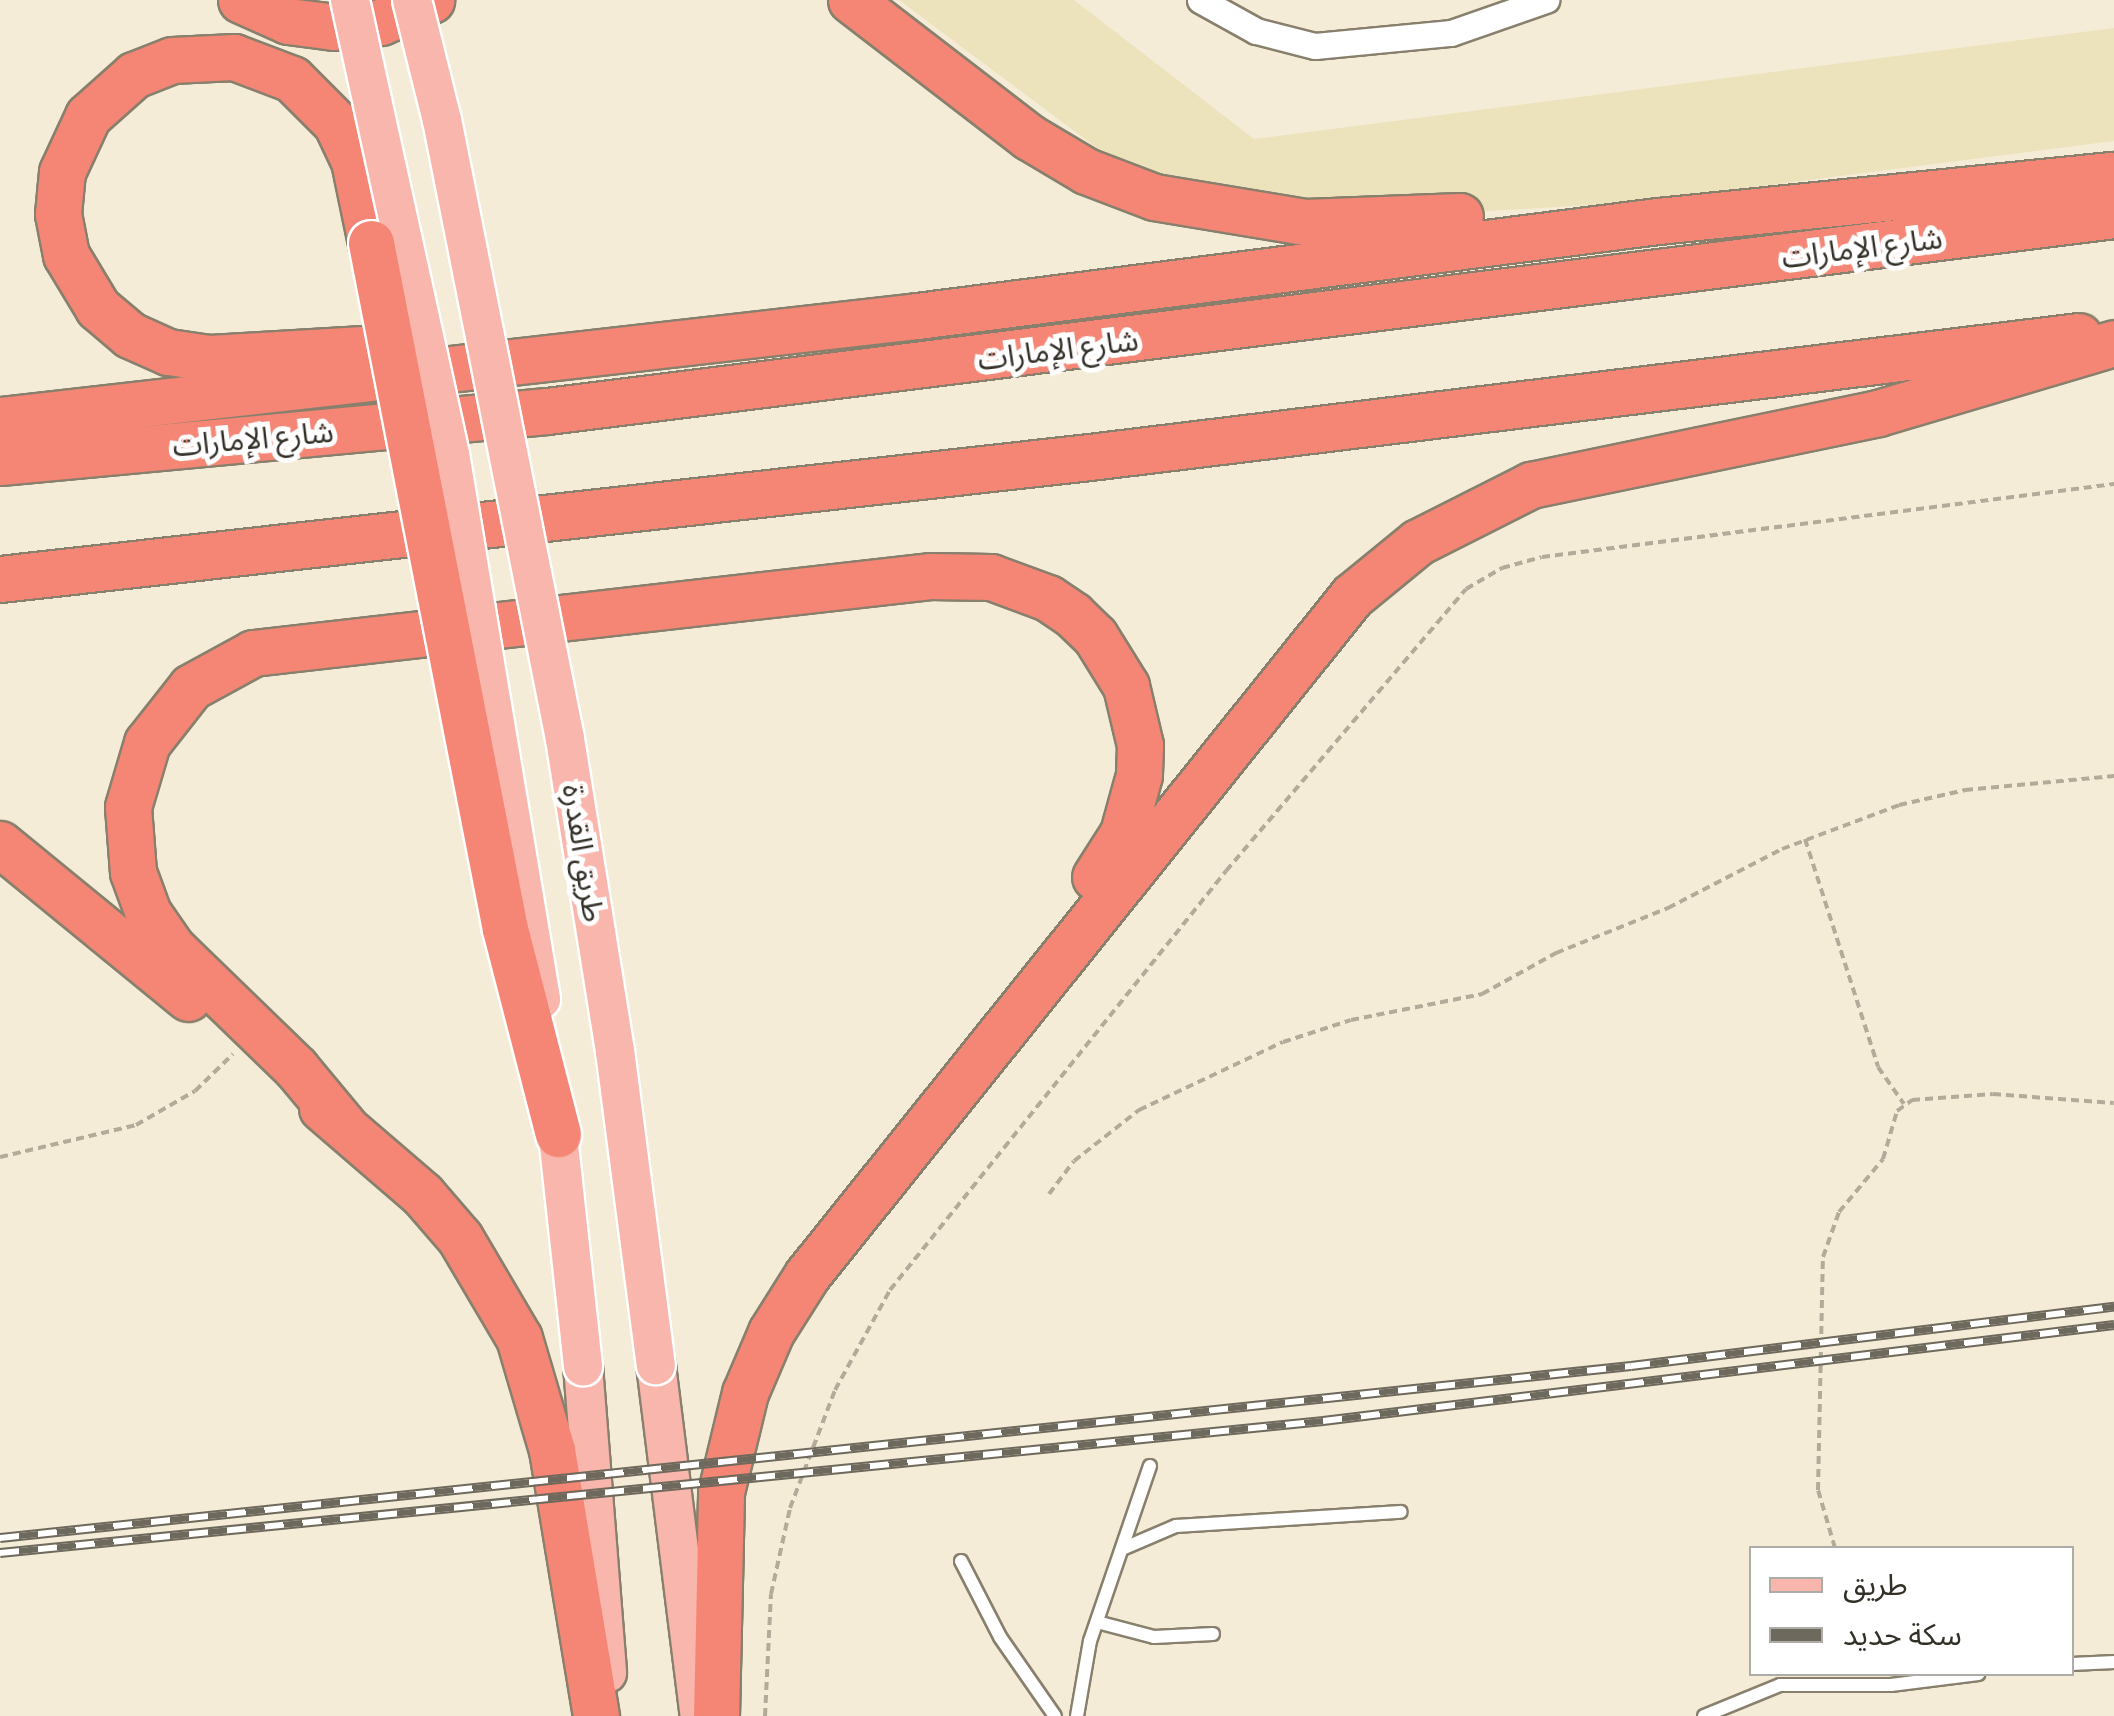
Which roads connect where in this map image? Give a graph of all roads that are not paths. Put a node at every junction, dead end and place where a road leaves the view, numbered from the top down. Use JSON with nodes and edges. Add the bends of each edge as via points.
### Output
{"nodes":[{"id":1,"x":241,"y":0,"type":"edge"},
{"id":2,"x":287,"y":0,"type":"edge"},
{"id":3,"x":350,"y":0,"type":"edge"},
{"id":4,"x":382,"y":0,"type":"edge"},
{"id":5,"x":412,"y":0,"type":"edge"},
{"id":6,"x":431,"y":0,"type":"edge"},
{"id":7,"x":851,"y":0,"type":"edge"},
{"id":8,"x":1200,"y":0,"type":"edge"},
{"id":9,"x":1546,"y":0,"type":"edge"},
{"id":10,"x":2114,"y":151,"type":"edge"},
{"id":11,"x":2114,"y":175,"type":"edge"},
{"id":12,"x":2114,"y":215,"type":"edge"},
{"id":13,"x":917,"y":316,"type":"junction"},
{"id":14,"x":2114,"y":332,"type":"edge"},
{"id":15,"x":2114,"y":342,"type":"edge"},
{"id":16,"x":0,"y":420,"type":"edge"},
{"id":17,"x":0,"y":462,"type":"edge"},
{"id":18,"x":0,"y":579,"type":"edge"},
{"id":19,"x":0,"y":844,"type":"edge"},
{"id":20,"x":345,"y":1127,"type":"junction"},
{"id":21,"x":558,"y":1134,"type":"junction"},
{"id":22,"x":899,"y":1159,"type":"junction"},
{"id":23,"x":1150,"y":1466,"type":"dead end"},
{"id":24,"x":1401,"y":1512,"type":"dead end"},
{"id":25,"x":1122,"y":1549,"type":"junction"},
{"id":26,"x":961,"y":1561,"type":"dead end"},
{"id":27,"x":1097,"y":1622,"type":"junction"},
{"id":28,"x":1213,"y":1634,"type":"dead end"},
{"id":29,"x":2114,"y":1662,"type":"edge"},
{"id":30,"x":2074,"y":1664,"type":"edge"},
{"id":31,"x":1962,"y":1676,"type":"edge"},
{"id":32,"x":596,"y":1716,"type":"edge"},
{"id":33,"x":611,"y":1716,"type":"edge"},
{"id":34,"x":700,"y":1716,"type":"edge"},
{"id":35,"x":716,"y":1716,"type":"edge"},
{"id":36,"x":1055,"y":1716,"type":"edge"},
{"id":37,"x":1077,"y":1716,"type":"edge"},
{"id":38,"x":1704,"y":1716,"type":"edge"}],
"edges":[{"from":1,"to":6,"type":"highway","via":[[288,20],[334,27],[381,22]]},
{"from":2,"to":4,"type":"highway","via":[[344,7]]},
{"from":3,"to":21,"type":"main road","bridge":true,"via":[[476,589]]},
{"from":5,"to":34,"type":"main road","name":"طريق القدرة","bridge":true,"via":[[442,120],[568,758]]},
{"from":7,"to":10,"type":"highway","via":[[1072,164],[1154,196],[1249,216],[1442,218]]},
{"from":8,"to":9,"type":"street","via":[[1256,31],[1316,46],[1451,33]]},
{"from":11,"to":13,"type":"highway","via":[[1638,224]]},
{"from":12,"to":17,"type":"highway","name":"شارع الإمارات","via":[[547,411]]},
{"from":13,"to":16,"type":"highway"},
{"from":13,"to":21,"type":"highway","bridge":true,"via":[[827,306],[532,340],[188,356],[130,335],[85,292],[61,234],[62,172],[88,116],[134,75],[172,60],[234,57],[292,79],[336,123],[354,160],[372,243],[504,929]]},
{"from":14,"to":18,"type":"highway","via":[[1098,456]]},
{"from":15,"to":22,"type":"highway","via":[[1878,413],[1572,473],[1492,500],[1418,542],[1324,628]]},
{"from":19,"to":20,"type":"highway"},
{"from":20,"to":22,"type":"highway","via":[[296,1068],[173,949],[139,893],[127,829],[132,785],[154,732],[191,687],[231,662],[276,647],[930,576],[991,577],[1048,598],[1104,648],[1135,715],[1139,775],[1108,860],[935,1076]]},
{"from":20,"to":32,"type":"highway","via":[[422,1194],[460,1238],[519,1338],[552,1450]]},
{"from":21,"to":33,"type":"main road","bridge":true},
{"from":22,"to":35,"type":"highway","via":[[788,1302],[744,1394],[721,1492]]},
{"from":23,"to":25,"type":"lane"},
{"from":24,"to":25,"type":"lane","via":[[1176,1526]]},
{"from":25,"to":27,"type":"lane"},
{"from":26,"to":36,"type":"lane","via":[[1000,1637]]},
{"from":27,"to":28,"type":"lane","via":[[1154,1638]]},
{"from":27,"to":37,"type":"lane"},
{"from":29,"to":30,"type":"lane"},
{"from":31,"to":38,"type":"lane","via":[[1891,1685],[1780,1685]]}]}
